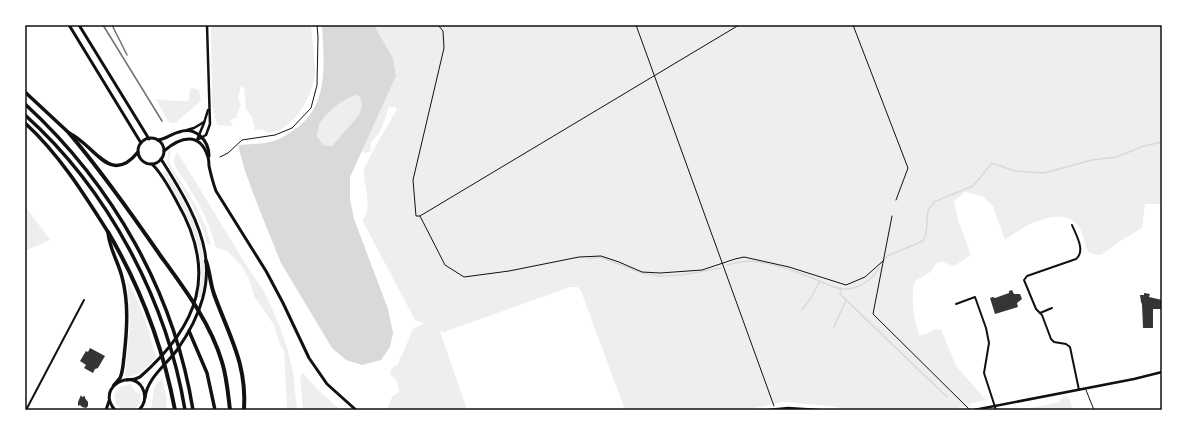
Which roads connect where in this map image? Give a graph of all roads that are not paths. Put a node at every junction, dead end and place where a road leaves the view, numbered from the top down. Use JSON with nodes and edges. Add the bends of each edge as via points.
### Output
{"nodes":[{"id":1,"x":69,"y":25,"type":"edge"},
{"id":2,"x":79,"y":25,"type":"edge"},
{"id":3,"x":207,"y":25,"type":"edge"},
{"id":4,"x":25,"y":92,"type":"edge"},
{"id":5,"x":25,"y":104,"type":"edge"},
{"id":6,"x":208,"y":109,"type":"junction"},
{"id":7,"x":25,"y":115,"type":"edge"},
{"id":8,"x":204,"y":121,"type":"junction"},
{"id":9,"x":25,"y":123,"type":"edge"},
{"id":10,"x":185,"y":131,"type":"junction"},
{"id":11,"x":69,"y":133,"type":"junction"},
{"id":12,"x":199,"y":135,"type":"junction"},
{"id":13,"x":203,"y":138,"type":"junction"},
{"id":14,"x":149,"y":139,"type":"junction"},
{"id":15,"x":158,"y":140,"type":"junction"},
{"id":16,"x":197,"y":140,"type":"junction"},
{"id":17,"x":141,"y":143,"type":"junction"},
{"id":18,"x":164,"y":151,"type":"junction"},
{"id":19,"x":138,"y":152,"type":"junction"},
{"id":20,"x":209,"y":158,"type":"junction"},
{"id":21,"x":161,"y":159,"type":"junction"},
{"id":22,"x":152,"y":164,"type":"junction"},
{"id":23,"x":1072,"y":225,"type":"dead end"},
{"id":24,"x":108,"y":232,"type":"junction"},
{"id":25,"x":206,"y":261,"type":"junction"},
{"id":26,"x":84,"y":300,"type":"dead end"},
{"id":27,"x":956,"y":304,"type":"dead end"},
{"id":28,"x":1052,"y":308,"type":"dead end"},
{"id":29,"x":1040,"y":313,"type":"junction"},
{"id":30,"x":189,"y":331,"type":"junction"},
{"id":31,"x":1162,"y":372,"type":"edge"},
{"id":32,"x":127,"y":380,"type":"junction"},
{"id":33,"x":114,"y":385,"type":"junction"},
{"id":34,"x":1086,"y":388,"type":"junction"},
{"id":35,"x":1079,"y":390,"type":"junction"},
{"id":36,"x":109,"y":397,"type":"junction"},
{"id":37,"x":145,"y":398,"type":"junction"},
{"id":38,"x":995,"y":406,"type":"junction"},
{"id":39,"x":26,"y":410,"type":"edge"},
{"id":40,"x":106,"y":410,"type":"edge"},
{"id":41,"x":115,"y":410,"type":"edge"},
{"id":42,"x":139,"y":410,"type":"edge"},
{"id":43,"x":175,"y":410,"type":"edge"},
{"id":44,"x":185,"y":410,"type":"edge"},
{"id":45,"x":193,"y":410,"type":"edge"},
{"id":46,"x":215,"y":410,"type":"edge"},
{"id":47,"x":230,"y":410,"type":"edge"},
{"id":48,"x":244,"y":410,"type":"edge"},
{"id":49,"x":356,"y":410,"type":"edge"},
{"id":50,"x":768,"y":410,"type":"edge"},
{"id":51,"x":819,"y":410,"type":"edge"},
{"id":52,"x":974,"y":410,"type":"edge"},
{"id":53,"x":996,"y":410,"type":"edge"},
{"id":54,"x":1094,"y":410,"type":"edge"}],
"edges":[{"from":1,"to":17,"type":"main road"},
{"from":2,"to":14,"type":"main road"},
{"from":3,"to":6,"type":"street"},
{"from":4,"to":11,"type":"highway"},
{"from":5,"to":45,"type":"highway","via":[[75,155],[110,200],[138,247],[168,313],[184,364]]},
{"from":6,"to":8,"type":"street"},
{"from":6,"to":13,"type":"street","via":[[209,127]]},
{"from":7,"to":44,"type":"highway","via":[[69,161],[103,205],[130,251],[160,317],[177,371]]},
{"from":8,"to":10,"type":"street"},
{"from":8,"to":12,"type":"street"},
{"from":9,"to":24,"type":"highway","via":[[77,183]]},
{"from":10,"to":12,"type":"main road"},
{"from":10,"to":15,"type":"main road"},
{"from":11,"to":19,"type":"highway","via":[[77,136],[110,164],[129,162]]},
{"from":11,"to":47,"type":"highway","via":[[100,171],[186,292],[211,335],[222,361]]},
{"from":12,"to":13,"type":"main road"},
{"from":12,"to":16,"type":"street"},
{"from":13,"to":16,"type":"street"},
{"from":13,"to":20,"type":"main road"},
{"from":14,"to":15,"type":"main road"},
{"from":14,"to":17,"type":"main road"},
{"from":15,"to":18,"type":"main road"},
{"from":16,"to":18,"type":"main road","via":[[180,140]]},
{"from":16,"to":20,"type":"main road"},
{"from":17,"to":19,"type":"main road"},
{"from":18,"to":21,"type":"main road"},
{"from":19,"to":22,"type":"main road","via":[[143,162]]},
{"from":20,"to":49,"type":"main road","via":[[216,191],[266,271],[309,358],[327,384]]},
{"from":21,"to":22,"type":"main road"},
{"from":21,"to":25,"type":"main road","via":[[194,215],[203,240]]},
{"from":22,"to":32,"type":"main road","via":[[169,188],[190,228],[198,255],[197,294],[173,344],[141,376]]},
{"from":23,"to":29,"type":"street","via":[[1081,251],[1080,256],[1026,276],[1024,280]]},
{"from":24,"to":33,"type":"highway","via":[[109,242],[122,276],[127,313],[122,373]]},
{"from":24,"to":43,"type":"highway","via":[[131,274],[152,323]]},
{"from":25,"to":30,"type":"main road","via":[[203,299]]},
{"from":25,"to":48,"type":"highway","via":[[212,288],[238,356],[244,389]]},
{"from":26,"to":39,"type":"street"},
{"from":27,"to":38,"type":"street","via":[[975,297],[986,328],[989,346],[984,373]]},
{"from":28,"to":29,"type":"street"},
{"from":29,"to":35,"type":"street","via":[[1052,341],[1070,347]]},
{"from":30,"to":37,"type":"main road","via":[[151,382]]},
{"from":30,"to":46,"type":"highway","via":[[207,373]]},
{"from":31,"to":34,"type":"street"},
{"from":32,"to":33,"type":"main road"},
{"from":32,"to":37,"type":"main road","via":[[139,384]]},
{"from":33,"to":36,"type":"main road"},
{"from":34,"to":35,"type":"street"},
{"from":34,"to":54,"type":"lane"},
{"from":35,"to":38,"type":"street"},
{"from":36,"to":40,"type":"main road"},
{"from":36,"to":41,"type":"main road"},
{"from":37,"to":42,"type":"main road"},
{"from":38,"to":52,"type":"street"},
{"from":38,"to":53,"type":"street"},
{"from":50,"to":51,"type":"street"}]}
